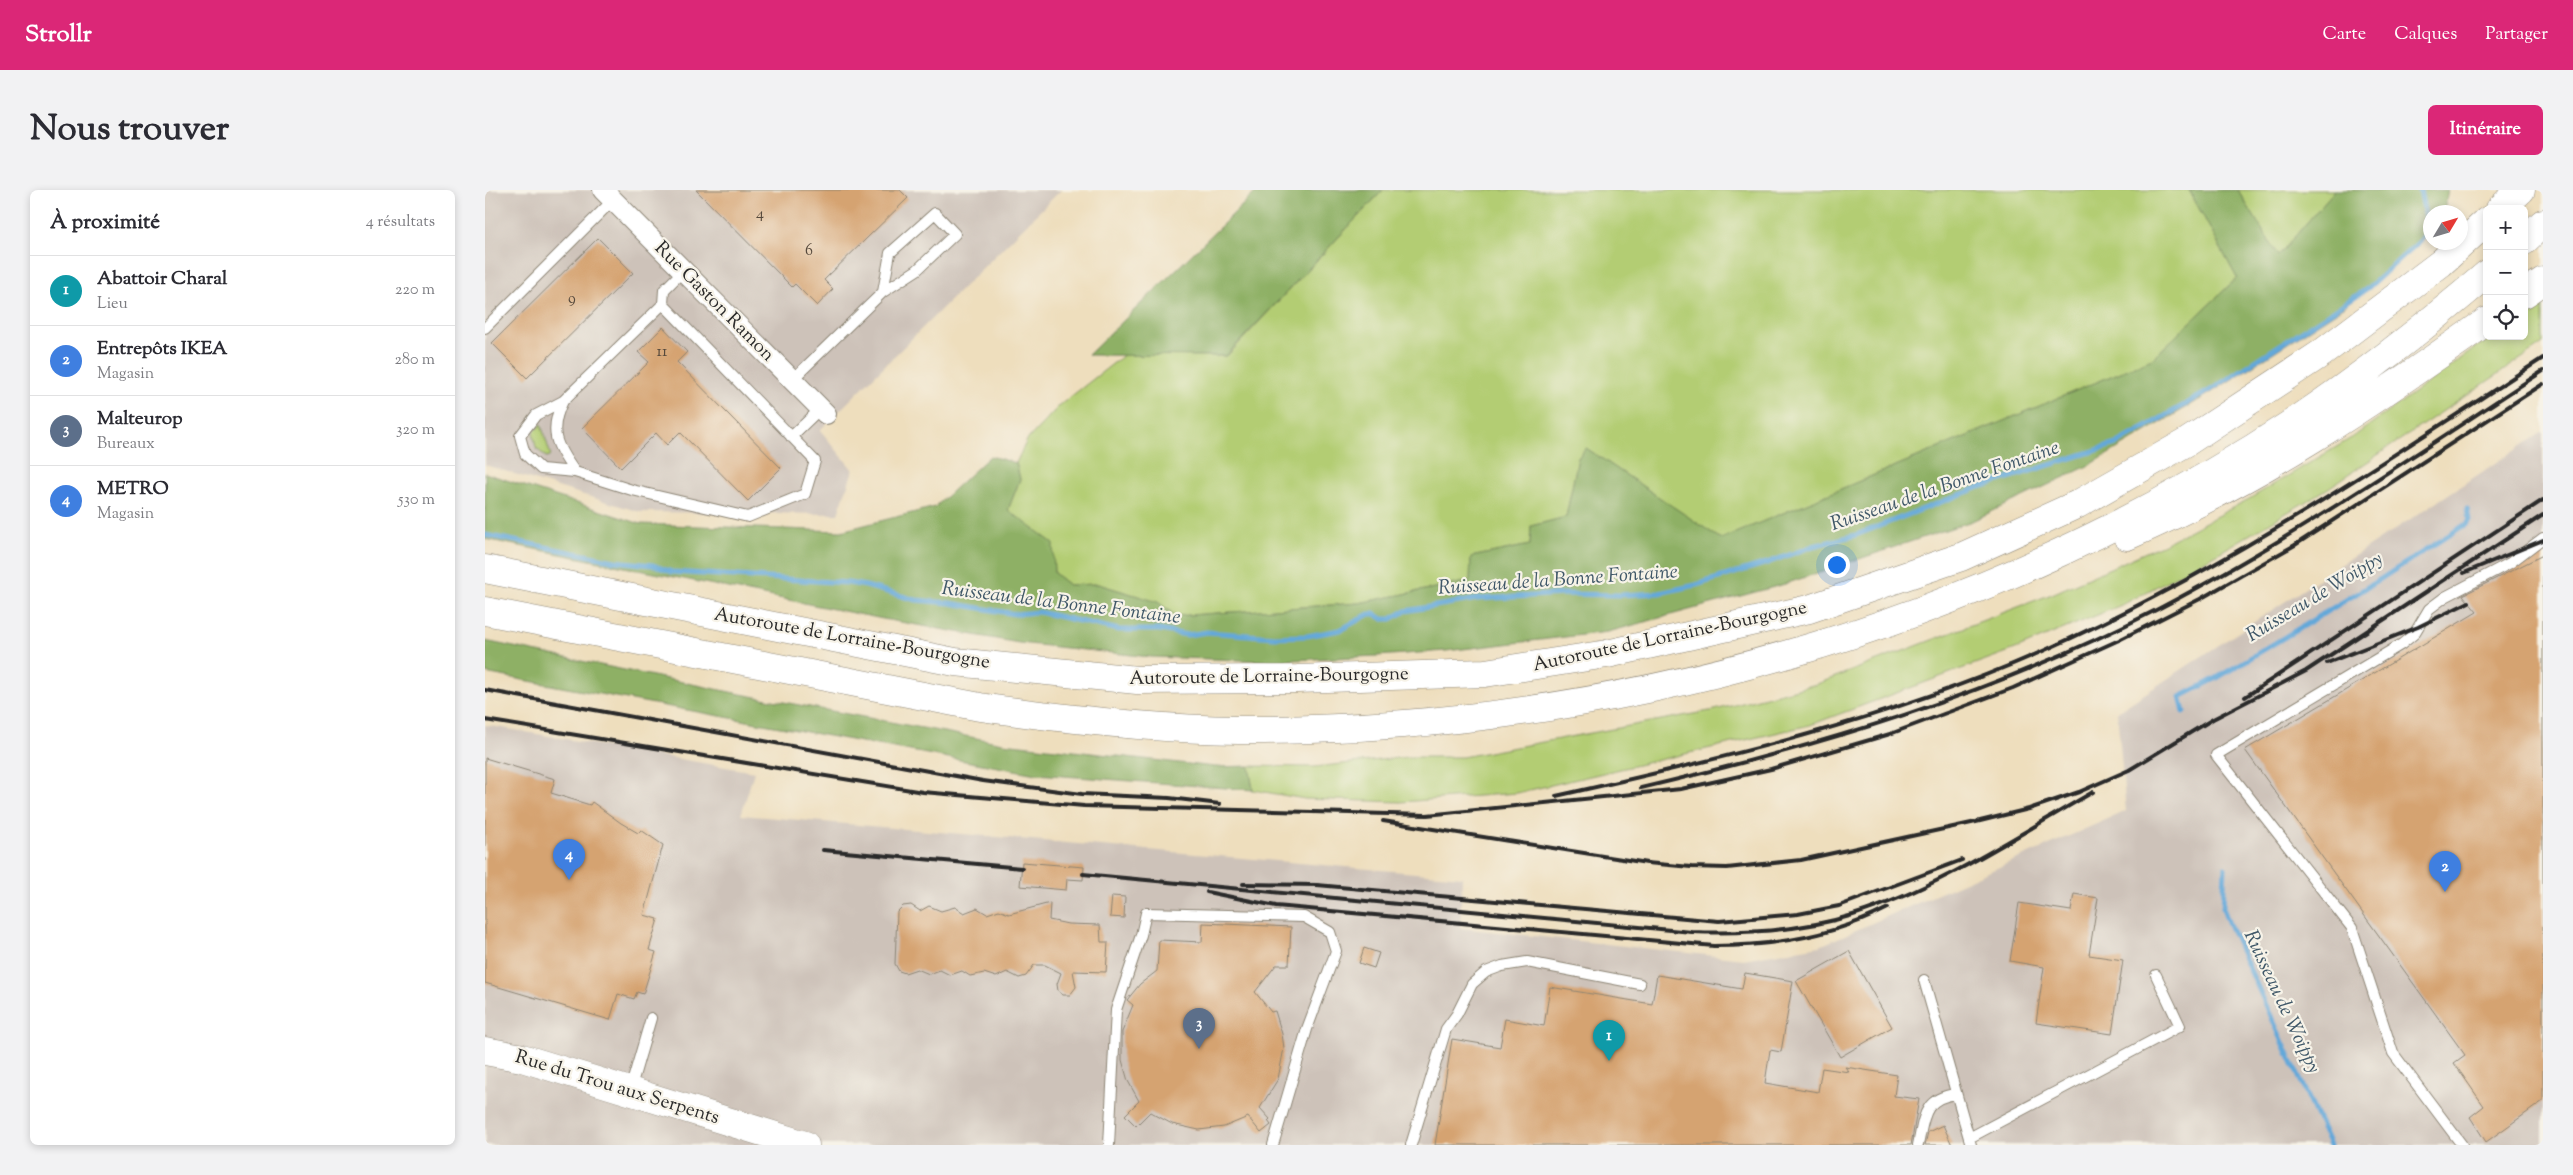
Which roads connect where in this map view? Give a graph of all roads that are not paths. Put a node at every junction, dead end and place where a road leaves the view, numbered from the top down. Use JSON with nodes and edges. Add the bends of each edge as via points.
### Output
{"nodes":[{"id":1,"x":2521,"y":190,"type":"edge"},
{"id":2,"x":608,"y":195,"type":"edge"},
{"id":3,"x":2504,"y":205,"type":"edge"},
{"id":4,"x":2543,"y":223,"type":"edge"},
{"id":5,"x":2483,"y":225,"type":"edge"},
{"id":6,"x":2528,"y":237,"type":"edge"},
{"id":7,"x":683,"y":271,"type":"junction"},
{"id":8,"x":2483,"y":277,"type":"edge"},
{"id":9,"x":2543,"y":281,"type":"edge"},
{"id":10,"x":2528,"y":291,"type":"edge"},
{"id":11,"x":883,"y":292,"type":"junction"},
{"id":12,"x":663,"y":304,"type":"junction"},
{"id":13,"x":2483,"y":324,"type":"edge"},
{"id":14,"x":485,"y":328,"type":"edge"},
{"id":15,"x":792,"y":380,"type":"junction"},
{"id":16,"x":563,"y":400,"type":"junction"},
{"id":17,"x":823,"y":412,"type":"joint"},
{"id":18,"x":791,"y":437,"type":"junction"},
{"id":19,"x":575,"y":472,"type":"junction"},
{"id":20,"x":2543,"y":538,"type":"edge"},
{"id":21,"x":2037,"y":563,"type":"junction"},
{"id":22,"x":485,"y":569,"type":"edge"},
{"id":23,"x":485,"y":611,"type":"edge"},
{"id":24,"x":2156,"y":975,"type":"dead end"},
{"id":25,"x":1924,"y":980,"type":"dead end"},
{"id":26,"x":1640,"y":984,"type":"dead end"},
{"id":27,"x":651,"y":1018,"type":"dead end"},
{"id":28,"x":485,"y":1051,"type":"edge"},
{"id":29,"x":629,"y":1091,"type":"junction"},
{"id":30,"x":1956,"y":1094,"type":"junction"},
{"id":31,"x":1970,"y":1141,"type":"edge"},
{"id":32,"x":805,"y":1145,"type":"edge"},
{"id":33,"x":1109,"y":1145,"type":"edge"},
{"id":34,"x":1273,"y":1145,"type":"edge"},
{"id":35,"x":1411,"y":1145,"type":"edge"},
{"id":36,"x":1919,"y":1145,"type":"edge"},
{"id":37,"x":2462,"y":1145,"type":"edge"}],
"edges":[{"from":1,"to":3,"type":"main road"},
{"from":2,"to":7,"type":"street","name":"Rue Gaston Ramon"},
{"from":2,"to":14,"type":"lane","via":[[583,230]]},
{"from":4,"to":6,"type":"main road"},
{"from":5,"to":22,"type":"main road","name":"Autoroute de Lorraine-Bourgogne","via":[[2441,263],[2322,353],[2187,442],[2078,504],[1961,557],[1809,609],[1607,654],[1485,673],[1297,680],[1137,680],[955,662]]},
{"from":7,"to":12,"type":"lane","via":[[664,290]]},
{"from":7,"to":15,"type":"street","name":"Rue Gaston Ramon"},
{"from":8,"to":21,"type":"main road","via":[[2435,318],[2299,418],[2147,508]]},
{"from":9,"to":10,"type":"main road"},
{"from":11,"to":11,"type":"lane","via":[[917,270],[955,234],[935,213],[890,253]]},
{"from":11,"to":15,"type":"lane"},
{"from":12,"to":16,"type":"lane"},
{"from":12,"to":18,"type":"lane"},
{"from":13,"to":21,"type":"main road","via":[[2410,375],[2243,480],[2161,522],[2091,552]]},
{"from":15,"to":17,"type":"street","name":"Rue Gaston Ramon"},
{"from":16,"to":19,"type":"lane","via":[[555,417],[555,436]]},
{"from":16,"to":19,"type":"lane","via":[[536,415],[520,436],[525,454],[541,469]]},
{"from":17,"to":18,"type":"lane"},
{"from":18,"to":19,"type":"lane","via":[[815,461],[805,494],[748,516],[632,490]]},
{"from":20,"to":37,"type":"lane","via":[[2510,563],[2445,597],[2429,609],[2414,634],[2402,644],[2216,755],[2353,928],[2393,1053]]},
{"from":21,"to":23,"type":"main road","via":[[1911,615],[1825,644],[1665,687],[1490,716],[1395,725],[1308,728],[1237,730],[1156,726],[980,707]]},
{"from":24,"to":31,"type":"lane","via":[[2180,1026]]},
{"from":25,"to":30,"type":"lane"},
{"from":26,"to":35,"type":"lane","via":[[1527,962],[1486,972],[1472,984],[1446,1029]]},
{"from":27,"to":29,"type":"lane"},
{"from":28,"to":29,"type":"main road","name":"Rue du Trou aux Serpents","via":[[523,1058]]},
{"from":29,"to":32,"type":"main road","name":"Rue du Trou aux Serpents"},
{"from":30,"to":31,"type":"lane"},
{"from":30,"to":36,"type":"lane","via":[[1943,1096],[1925,1110]]},
{"from":33,"to":34,"type":"lane","via":[[1116,1010],[1146,912],[1304,917],[1330,932],[1336,951],[1307,1029]]}]}
